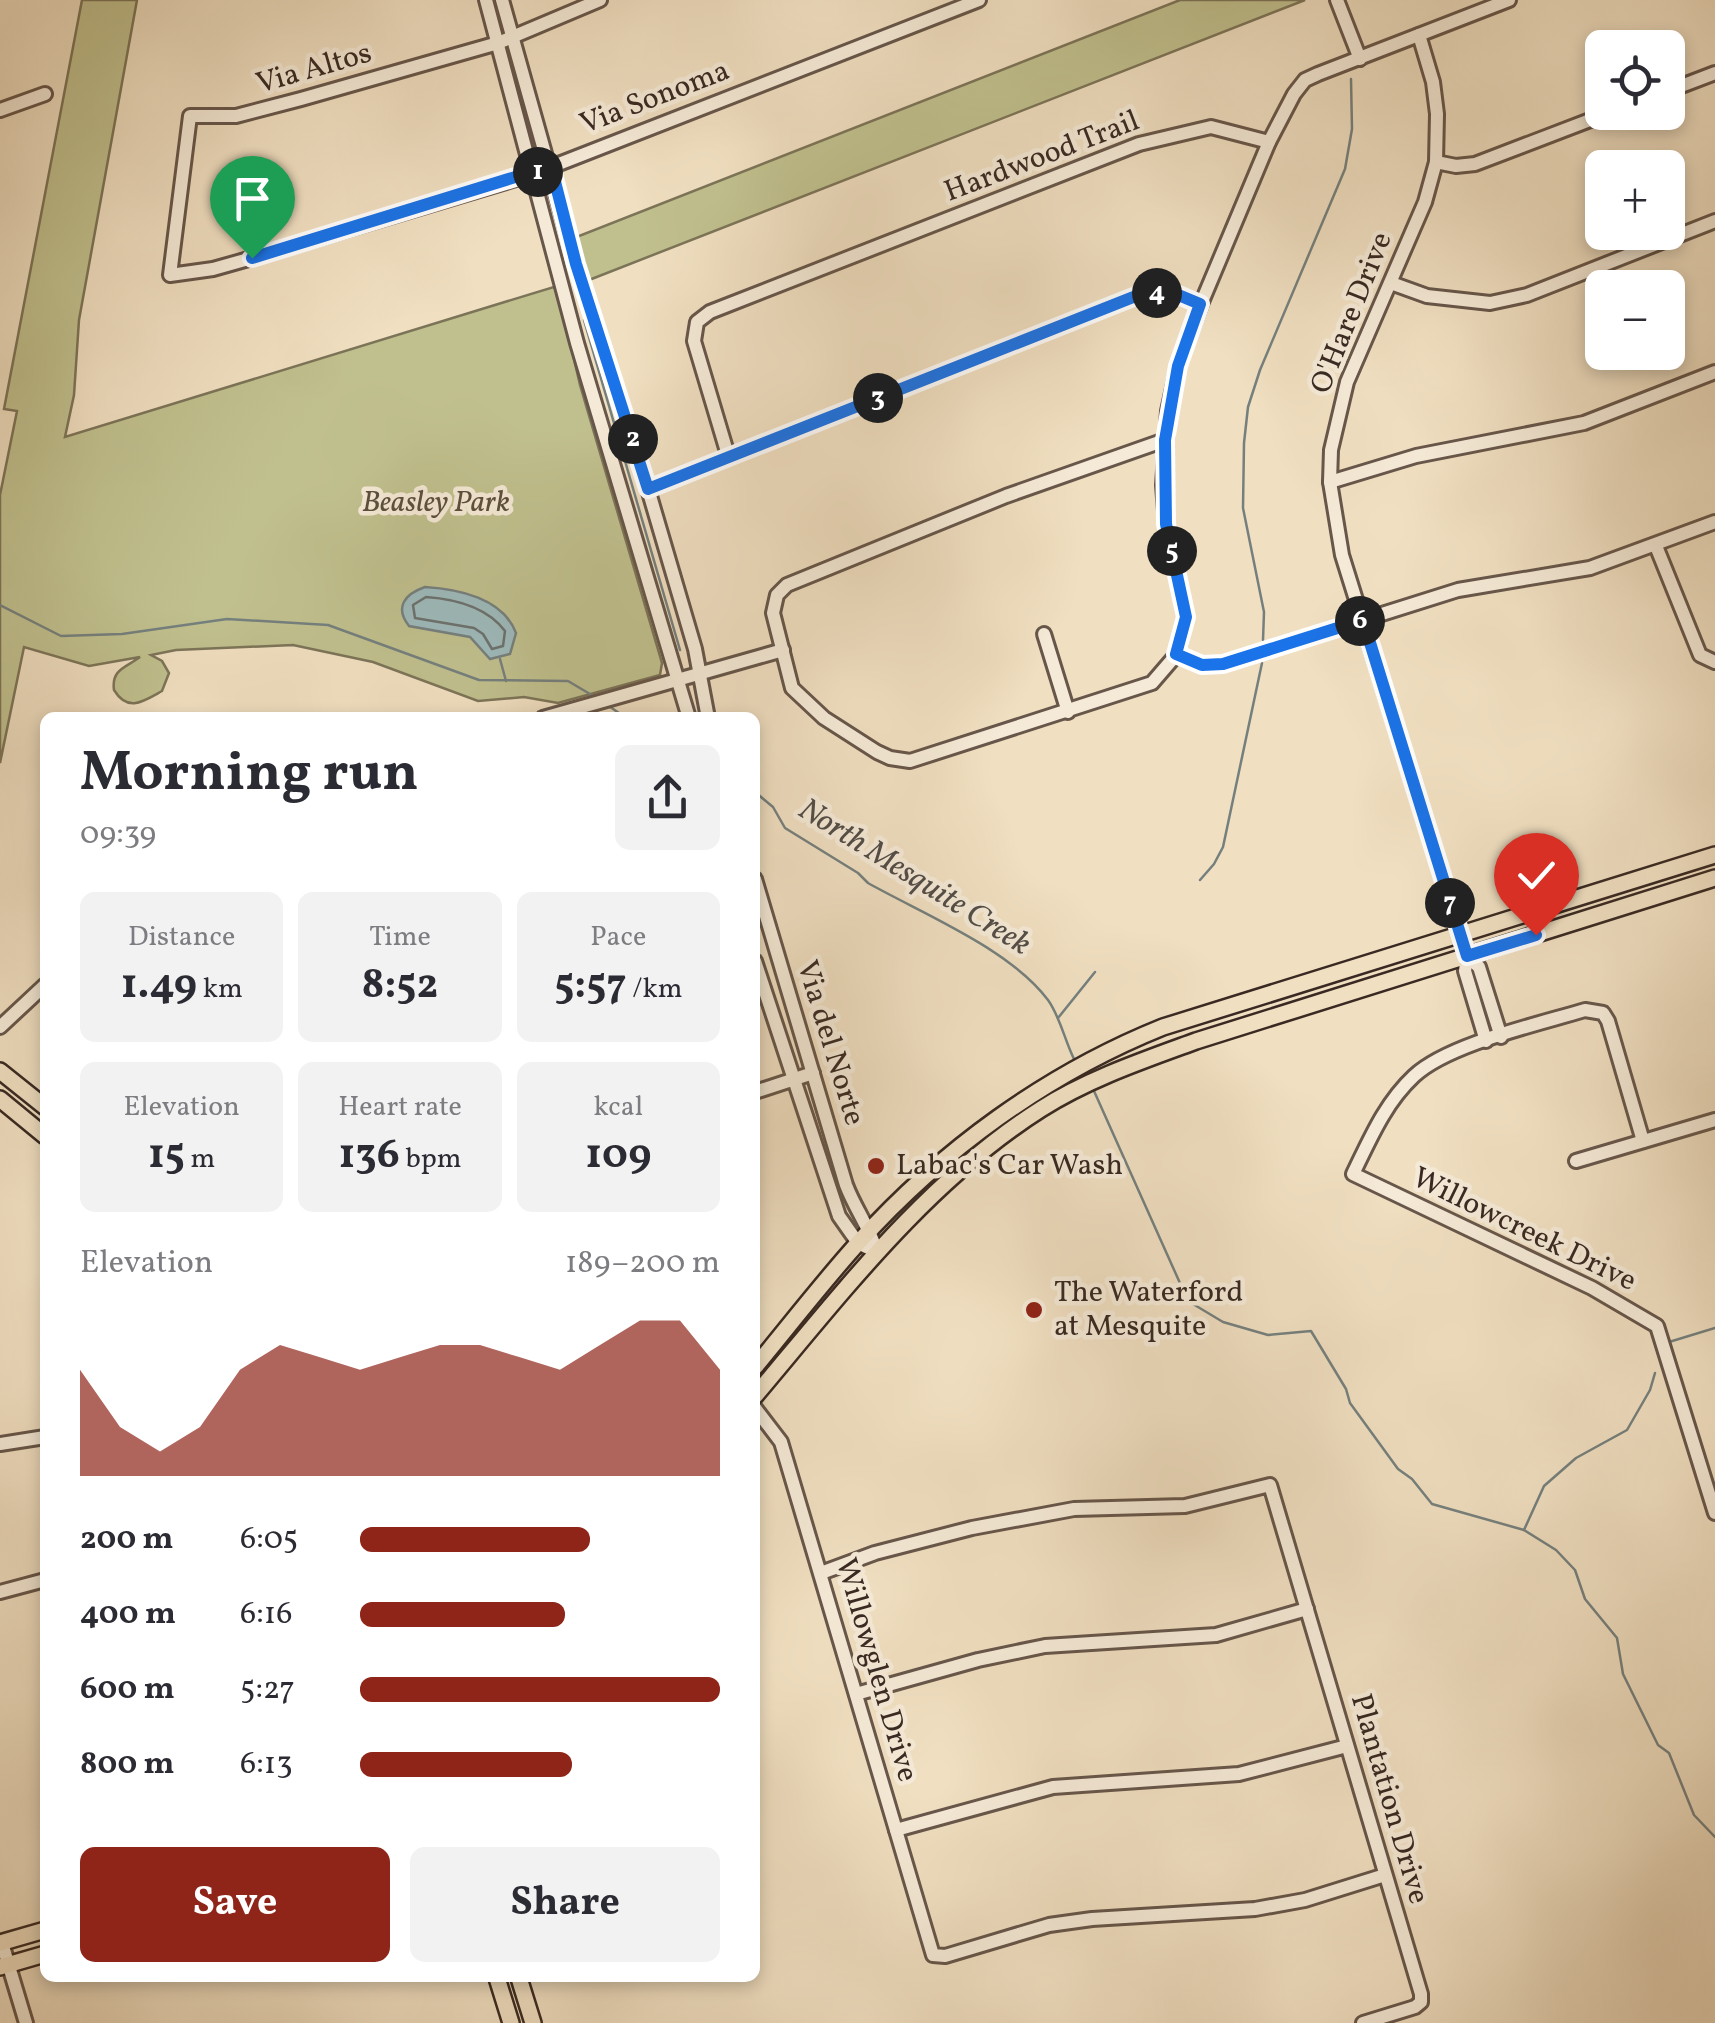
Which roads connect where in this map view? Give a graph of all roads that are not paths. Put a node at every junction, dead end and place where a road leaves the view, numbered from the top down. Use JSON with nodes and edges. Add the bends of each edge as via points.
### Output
{"nodes":[{"id":1,"x":486,"y":0,"type":"edge"},
{"id":2,"x":502,"y":0,"type":"edge"},
{"id":3,"x":600,"y":0,"type":"edge"},
{"id":4,"x":979,"y":0,"type":"edge"},
{"id":5,"x":1337,"y":0,"type":"edge"},
{"id":6,"x":1509,"y":0,"type":"edge"},
{"id":7,"x":1419,"y":35,"type":"junction"},
{"id":8,"x":514,"y":36,"type":"junction"},
{"id":9,"x":498,"y":43,"type":"junction"},
{"id":10,"x":1360,"y":58,"type":"junction"},
{"id":11,"x":1715,"y":72,"type":"edge"},
{"id":12,"x":1685,"y":84,"type":"edge"},
{"id":13,"x":44,"y":94,"type":"dead end"},
{"id":14,"x":0,"y":110,"type":"edge"},
{"id":15,"x":1585,"y":122,"type":"edge"},
{"id":16,"x":1269,"y":142,"type":"junction"},
{"id":17,"x":1436,"y":162,"type":"junction"},
{"id":18,"x":551,"y":166,"type":"junction"},
{"id":19,"x":533,"y":174,"type":"junction"},
{"id":20,"x":1715,"y":222,"type":"edge"},
{"id":21,"x":170,"y":275,"type":"joint"},
{"id":22,"x":1391,"y":283,"type":"junction"},
{"id":23,"x":1200,"y":304,"type":"junction"},
{"id":24,"x":1715,"y":372,"type":"edge"},
{"id":25,"x":1165,"y":440,"type":"junction"},
{"id":26,"x":728,"y":455,"type":"junction"},
{"id":27,"x":1330,"y":482,"type":"junction"},
{"id":28,"x":648,"y":489,"type":"junction"},
{"id":29,"x":1715,"y":522,"type":"edge"},
{"id":30,"x":1656,"y":546,"type":"junction"},
{"id":31,"x":1363,"y":620,"type":"junction"},
{"id":32,"x":1044,"y":634,"type":"dead end"},
{"id":33,"x":783,"y":650,"type":"junction"},
{"id":34,"x":1176,"y":654,"type":"junction"},
{"id":35,"x":1715,"y":662,"type":"edge"},
{"id":36,"x":700,"y":673,"type":"junction"},
{"id":37,"x":678,"y":679,"type":"junction"},
{"id":38,"x":563,"y":712,"type":"edge"},
{"id":39,"x":686,"y":712,"type":"edge"},
{"id":40,"x":707,"y":712,"type":"edge"},
{"id":41,"x":1068,"y":712,"type":"junction"},
{"id":42,"x":1715,"y":855,"type":"edge"},
{"id":43,"x":1644,"y":877,"type":"junction"},
{"id":44,"x":1715,"y":878,"type":"edge"},
{"id":45,"x":760,"y":896,"type":"edge"},
{"id":46,"x":1652,"y":898,"type":"junction"},
{"id":47,"x":1460,"y":934,"type":"junction"},
{"id":48,"x":772,"y":936,"type":"junction"},
{"id":49,"x":760,"y":940,"type":"edge"},
{"id":50,"x":1467,"y":956,"type":"junction"},
{"id":51,"x":760,"y":977,"type":"edge"},
{"id":52,"x":40,"y":989,"type":"edge"},
{"id":53,"x":0,"y":1027,"type":"edge"},
{"id":54,"x":1500,"y":1037,"type":"junction"},
{"id":55,"x":1486,"y":1042,"type":"junction"},
{"id":56,"x":0,"y":1071,"type":"edge"},
{"id":57,"x":813,"y":1074,"type":"junction"},
{"id":58,"x":792,"y":1080,"type":"junction"},
{"id":59,"x":760,"y":1090,"type":"edge"},
{"id":60,"x":1053,"y":1092,"type":"junction"},
{"id":61,"x":0,"y":1100,"type":"edge"},
{"id":62,"x":40,"y":1103,"type":"edge"},
{"id":63,"x":1715,"y":1120,"type":"edge"},
{"id":64,"x":987,"y":1125,"type":"junction"},
{"id":65,"x":40,"y":1132,"type":"edge"},
{"id":66,"x":1000,"y":1137,"type":"junction"},
{"id":67,"x":1643,"y":1141,"type":"junction"},
{"id":68,"x":1576,"y":1160,"type":"dead end"},
{"id":69,"x":870,"y":1230,"type":"junction"},
{"id":70,"x":858,"y":1243,"type":"junction"},
{"id":71,"x":878,"y":1252,"type":"junction"},
{"id":72,"x":760,"y":1361,"type":"edge"},
{"id":73,"x":760,"y":1390,"type":"edge"},
{"id":74,"x":760,"y":1414,"type":"edge"},
{"id":75,"x":40,"y":1439,"type":"edge"},
{"id":76,"x":0,"y":1444,"type":"edge"},
{"id":77,"x":1715,"y":1513,"type":"edge"},
{"id":78,"x":821,"y":1573,"type":"junction"},
{"id":79,"x":40,"y":1581,"type":"edge"},
{"id":80,"x":0,"y":1592,"type":"edge"},
{"id":81,"x":1306,"y":1608,"type":"junction"},
{"id":82,"x":856,"y":1694,"type":"junction"},
{"id":83,"x":1347,"y":1746,"type":"junction"},
{"id":84,"x":896,"y":1830,"type":"junction"},
{"id":85,"x":1385,"y":1875,"type":"junction"},
{"id":86,"x":40,"y":1931,"type":"edge"},
{"id":87,"x":1,"y":1943,"type":"edge"},
{"id":88,"x":40,"y":1955,"type":"edge"},
{"id":89,"x":4,"y":1966,"type":"edge"},
{"id":90,"x":499,"y":1982,"type":"edge"},
{"id":91,"x":520,"y":1982,"type":"edge"},
{"id":92,"x":26,"y":2023,"type":"edge"},
{"id":93,"x":511,"y":2023,"type":"edge"},
{"id":94,"x":533,"y":2023,"type":"edge"},
{"id":95,"x":1363,"y":2023,"type":"edge"}],
"edges":[{"from":1,"to":9,"type":"street"},
{"from":2,"to":8,"type":"street"},
{"from":3,"to":8,"type":"street","name":"Via Altos"},
{"from":4,"to":18,"type":"street","name":"Via Sonoma"},
{"from":5,"to":10,"type":"street"},
{"from":6,"to":7,"type":"street"},
{"from":7,"to":10,"type":"street"},
{"from":7,"to":17,"type":"street","name":"O'Hare Drive","via":[[1434,82]]},
{"from":8,"to":9,"type":"street","name":"Via Altos"},
{"from":8,"to":18,"type":"street"},
{"from":9,"to":19,"type":"street"},
{"from":9,"to":21,"type":"street","name":"Via Altos","via":[[236,116],[190,116]]},
{"from":10,"to":16,"type":"street","via":[[1306,80]]},
{"from":11,"to":12,"type":"street"},
{"from":13,"to":14,"type":"street"},
{"from":15,"to":17,"type":"street","via":[[1475,164]]},
{"from":16,"to":23,"type":"street"},
{"from":16,"to":26,"type":"street","name":"Hardwood Trail","via":[[1210,127],[1139,144],[710,312],[697,322],[694,341]]},
{"from":17,"to":22,"type":"street","name":"O'Hare Drive"},
{"from":18,"to":19,"type":"street","name":"Via Sonoma"},
{"from":18,"to":28,"type":"street"},
{"from":19,"to":21,"type":"street","name":"Via Sonoma","via":[[226,266]]},
{"from":19,"to":37,"type":"street"},
{"from":20,"to":22,"type":"street","via":[[1527,295],[1490,303],[1427,296]]},
{"from":22,"to":27,"type":"street","name":"O'Hare Drive","via":[[1347,382]]},
{"from":23,"to":25,"type":"street","via":[[1178,366]]},
{"from":23,"to":26,"type":"street","via":[[1146,292]]},
{"from":24,"to":27,"type":"street","via":[[1584,423],[1416,456]]},
{"from":25,"to":33,"type":"street","via":[[787,584],[773,605]]},
{"from":25,"to":34,"type":"street","via":[[1166,524],[1186,617]]},
{"from":26,"to":28,"type":"street"},
{"from":27,"to":31,"type":"street","name":"O'Hare Drive","via":[[1342,555]]},
{"from":28,"to":36,"type":"street"},
{"from":29,"to":30,"type":"street"},
{"from":30,"to":31,"type":"street","via":[[1590,568],[1458,590]]},
{"from":30,"to":35,"type":"street","via":[[1700,654]]},
{"from":31,"to":34,"type":"street","via":[[1223,664],[1202,665]]},
{"from":31,"to":47,"type":"street","name":"O'Hare Drive"},
{"from":32,"to":41,"type":"street"},
{"from":33,"to":36,"type":"street"},
{"from":33,"to":41,"type":"street","via":[[801,699],[890,758],[923,758]]},
{"from":34,"to":41,"type":"street","via":[[1152,683]]},
{"from":36,"to":37,"type":"street"},
{"from":36,"to":40,"type":"street"},
{"from":37,"to":38,"type":"street"},
{"from":37,"to":39,"type":"street"},
{"from":42,"to":43,"type":"main road"},
{"from":43,"to":46,"type":"main road"},
{"from":43,"to":47,"type":"main road"},
{"from":44,"to":46,"type":"main road"},
{"from":45,"to":48,"type":"street","name":"Via del Norte"},
{"from":46,"to":50,"type":"main road"},
{"from":47,"to":50,"type":"street","name":"O'Hare Drive"},
{"from":47,"to":60,"type":"main road","via":[[1163,1028],[1114,1048]]},
{"from":48,"to":49,"type":"street"},
{"from":48,"to":57,"type":"street","name":"Via del Norte"},
{"from":50,"to":54,"type":"street","via":[[1479,967]]},
{"from":50,"to":55,"type":"street","via":[[1465,971]]},
{"from":50,"to":60,"type":"main road"},
{"from":51,"to":58,"type":"street","name":"Via del Norte"},
{"from":52,"to":53,"type":"street"},
{"from":54,"to":55,"type":"street"},
{"from":54,"to":67,"type":"street","via":[[1585,1010],[1604,1013]]},
{"from":55,"to":77,"type":"street","name":"Willowcreek Drive","via":[[1416,1074],[1381,1117],[1353,1174],[1657,1326]]},
{"from":56,"to":62,"type":"main road"},
{"from":57,"to":58,"type":"street"},
{"from":57,"to":69,"type":"street","name":"Via del Norte","via":[[846,1185]]},
{"from":58,"to":59,"type":"street"},
{"from":58,"to":70,"type":"street","name":"Via del Norte","via":[[838,1216]]},
{"from":60,"to":64,"type":"main road"},
{"from":60,"to":66,"type":"main road"},
{"from":61,"to":65,"type":"main road"},
{"from":63,"to":67,"type":"street"},
{"from":64,"to":66,"type":"main road"},
{"from":64,"to":69,"type":"main road"},
{"from":66,"to":71,"type":"main road"},
{"from":67,"to":68,"type":"street"},
{"from":69,"to":70,"type":"main road"},
{"from":69,"to":71,"type":"street","name":"Via del Norte"},
{"from":70,"to":71,"type":"street"},
{"from":70,"to":72,"type":"main road"},
{"from":71,"to":73,"type":"main road"},
{"from":74,"to":78,"type":"street","name":"Willowglen Drive","via":[[782,1442]]},
{"from":75,"to":76,"type":"street"},
{"from":78,"to":81,"type":"street","name":"Plantation Drive","via":[[972,1528],[1074,1509],[1185,1506],[1270,1486]]},
{"from":78,"to":82,"type":"street","name":"Willowglen Drive"},
{"from":79,"to":80,"type":"street"},
{"from":81,"to":82,"type":"street","via":[[1216,1635],[1045,1646]]},
{"from":81,"to":83,"type":"street","name":"Plantation Drive"},
{"from":82,"to":84,"type":"street","name":"Willowglen Drive"},
{"from":83,"to":84,"type":"street","via":[[1239,1774],[1053,1787]]},
{"from":83,"to":85,"type":"street","name":"Plantation Drive"},
{"from":84,"to":85,"type":"street","name":"Willowglen Drive","via":[[932,1955],[1092,1918],[1305,1900]]},
{"from":85,"to":95,"type":"street","name":"Plantation Drive","via":[[1421,2002]]},
{"from":86,"to":87,"type":"main road"},
{"from":87,"to":89,"type":"street"},
{"from":88,"to":89,"type":"main road"},
{"from":89,"to":92,"type":"street"},
{"from":90,"to":93,"type":"main road"},
{"from":91,"to":94,"type":"main road"}]}
